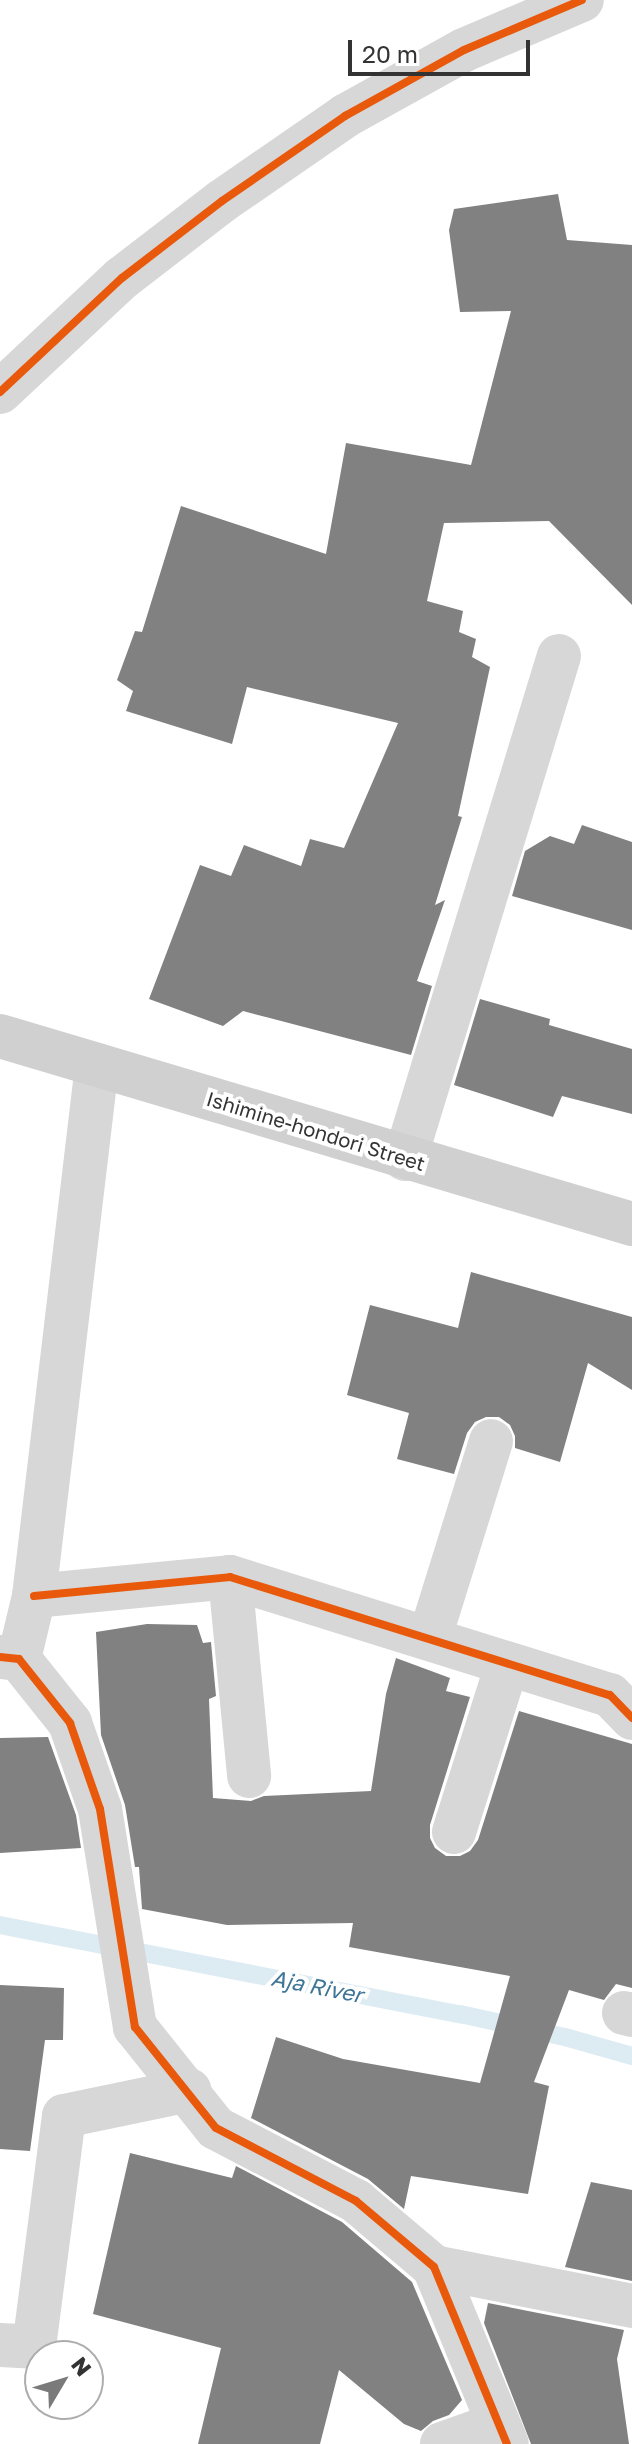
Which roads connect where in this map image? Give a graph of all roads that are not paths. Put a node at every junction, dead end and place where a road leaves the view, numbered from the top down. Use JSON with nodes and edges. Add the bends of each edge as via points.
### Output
{"nodes":[{"id":1,"x":582,"y":0,"type":"edge"},
{"id":2,"x":0,"y":392,"type":"edge"},
{"id":3,"x":559,"y":656,"type":"dead end"},
{"id":4,"x":0,"y":1036,"type":"edge"},
{"id":5,"x":97,"y":1065,"type":"junction"},
{"id":6,"x":405,"y":1159,"type":"junction"},
{"id":7,"x":632,"y":1224,"type":"edge"},
{"id":8,"x":491,"y":1441,"type":"dead end"},
{"id":9,"x":230,"y":1577,"type":"junction"},
{"id":10,"x":34,"y":1596,"type":"junction"},
{"id":11,"x":430,"y":1637,"type":"junction"},
{"id":12,"x":10,"y":1658,"type":"edge"},
{"id":13,"x":507,"y":1665,"type":"junction"},
{"id":14,"x":632,"y":1718,"type":"edge"},
{"id":15,"x":249,"y":1776,"type":"dead end"},
{"id":16,"x":454,"y":1832,"type":"dead end"},
{"id":17,"x":189,"y":2090,"type":"junction"},
{"id":18,"x":434,"y":2267,"type":"junction"},
{"id":19,"x":632,"y":2306,"type":"edge"},
{"id":20,"x":0,"y":2345,"type":"edge"},
{"id":21,"x":502,"y":2434,"type":"edge"},
{"id":22,"x":442,"y":2444,"type":"edge"}],
"edges":[{"from":1,"to":2,"type":"street","via":[[464,50],[345,116],[122,278]]},
{"from":3,"to":6,"type":"street"},
{"from":4,"to":5,"type":"main road","name":"Ishimine-hondori Street"},
{"from":5,"to":6,"type":"main road","name":"Ishimine-hondori Street"},
{"from":5,"to":10,"type":"street"},
{"from":6,"to":7,"type":"main road","name":"Ishimine-hondori Street"},
{"from":8,"to":11,"type":"street"},
{"from":9,"to":10,"type":"street"},
{"from":9,"to":11,"type":"street"},
{"from":9,"to":15,"type":"street"},
{"from":10,"to":12,"type":"street"},
{"from":11,"to":13,"type":"street"},
{"from":12,"to":17,"type":"street","via":[[70,1723],[100,1809],[135,2027]]},
{"from":13,"to":14,"type":"street","via":[[610,1695]]},
{"from":13,"to":16,"type":"street"},
{"from":17,"to":18,"type":"street","via":[[216,2128],[356,2201]]},
{"from":17,"to":20,"type":"street","via":[[64,2116],[34,2347]]},
{"from":18,"to":19,"type":"street"},
{"from":18,"to":21,"type":"street"},
{"from":21,"to":22,"type":"street"}]}
